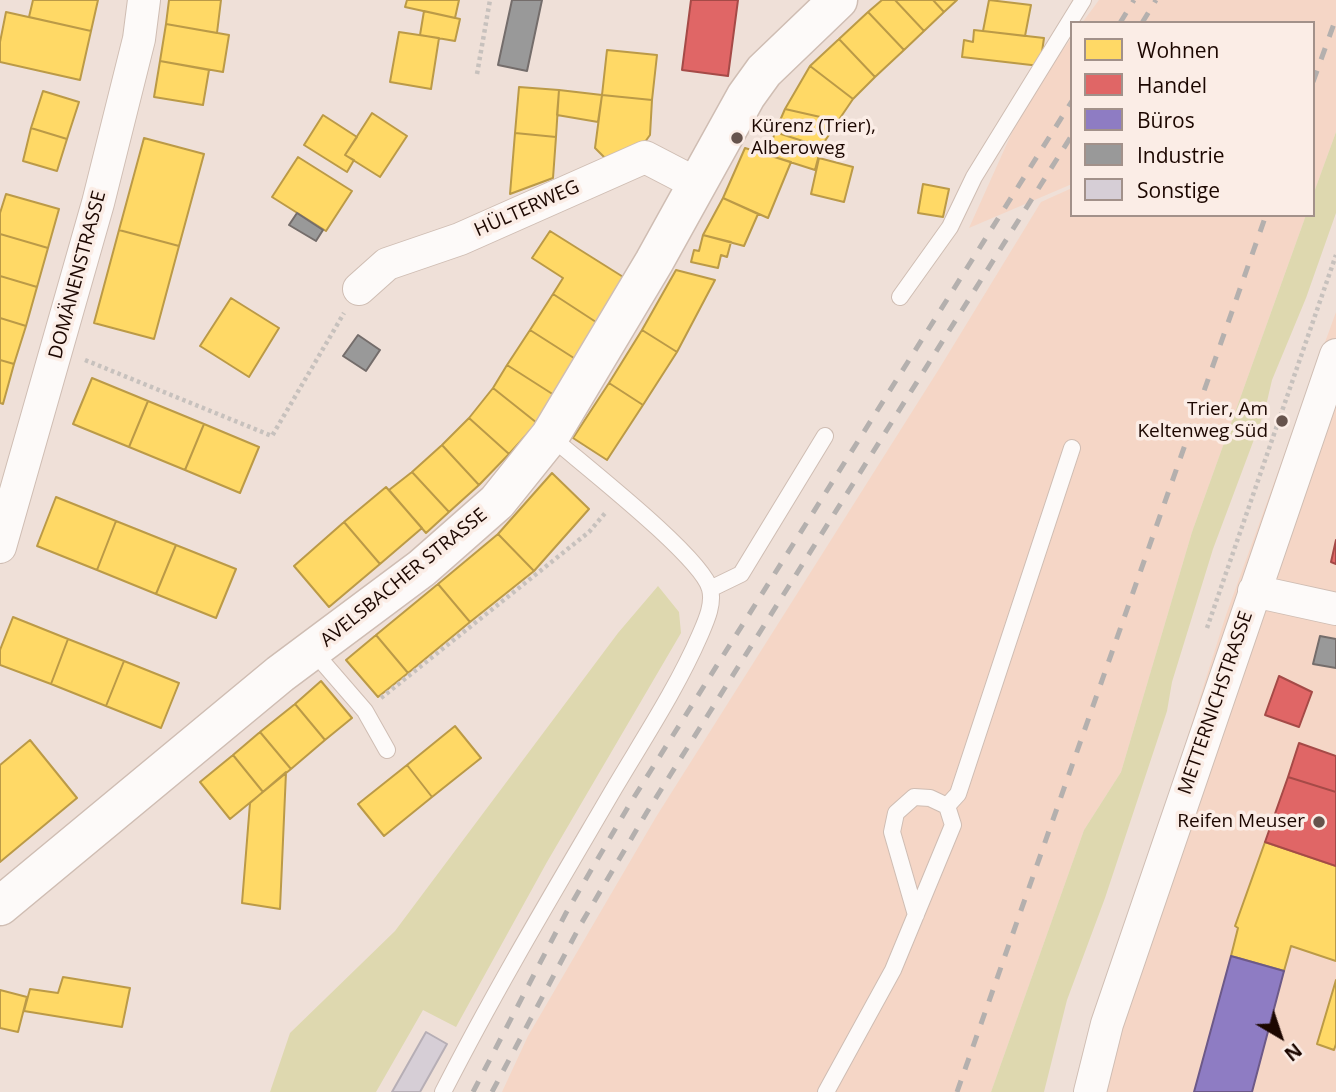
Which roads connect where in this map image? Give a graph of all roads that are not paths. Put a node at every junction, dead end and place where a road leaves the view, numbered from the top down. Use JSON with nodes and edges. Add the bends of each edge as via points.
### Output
{"nodes":[{"id":1,"x":144,"y":0,"type":"edge"},
{"id":2,"x":838,"y":0,"type":"edge"},
{"id":3,"x":1083,"y":0,"type":"edge"},
{"id":4,"x":1070,"y":21,"type":"edge"},
{"id":5,"x":1070,"y":21,"type":"edge"},
{"id":6,"x":697,"y":184,"type":"junction"},
{"id":7,"x":359,"y":289,"type":"road end"},
{"id":8,"x":900,"y":297,"type":"dead end"},
{"id":9,"x":1336,"y":355,"type":"edge"},
{"id":10,"x":550,"y":436,"type":"junction"},
{"id":11,"x":825,"y":436,"type":"dead end"},
{"id":12,"x":1072,"y":448,"type":"dead end"},
{"id":13,"x":0,"y":547,"type":"edge"},
{"id":14,"x":710,"y":589,"type":"junction"},
{"id":15,"x":1254,"y":591,"type":"junction"},
{"id":16,"x":1336,"y":609,"type":"edge"},
{"id":17,"x":313,"y":651,"type":"junction"},
{"id":18,"x":387,"y":750,"type":"dead end"},
{"id":19,"x":947,"y":806,"type":"junction"},
{"id":20,"x":0,"y":906,"type":"edge"},
{"id":21,"x":916,"y":915,"type":"junction"},
{"id":22,"x":443,"y":1092,"type":"edge"},
{"id":23,"x":826,"y":1092,"type":"edge"},
{"id":24,"x":1090,"y":1092,"type":"edge"}],
"edges":[{"from":1,"to":13,"type":"street","name":"DOMÄNENSTRASSE","via":[[139,39],[58,351]]},
{"from":2,"to":6,"type":"main road","name":"AVELSBACHER STRASSE","via":[[764,71],[730,121]]},
{"from":3,"to":5,"type":"lane"},
{"from":4,"to":8,"type":"lane","via":[[974,177],[950,227]]},
{"from":6,"to":7,"type":"street","name":"HÜLTERWEG","via":[[645,157],[460,239],[387,264]]},
{"from":6,"to":10,"type":"main road","name":"AVELSBACHER STRASSE"},
{"from":9,"to":15,"type":"street","name":"METTERNICHSTRASSE"},
{"from":10,"to":14,"type":"lane","via":[[641,513],[702,573]]},
{"from":10,"to":17,"type":"main road","name":"AVELSBACHER STRASSE","via":[[473,525]]},
{"from":11,"to":14,"type":"lane","via":[[741,574]]},
{"from":12,"to":19,"type":"lane","via":[[958,794]]},
{"from":14,"to":22,"type":"lane","via":[[711,605],[699,636]]},
{"from":15,"to":16,"type":"street"},
{"from":15,"to":24,"type":"street","name":"METTERNICHSTRASSE","via":[[1107,1024]]},
{"from":17,"to":18,"type":"lane","via":[[365,711]]},
{"from":17,"to":20,"type":"main road","name":"AVELSBACHER STRASSE"},
{"from":19,"to":21,"type":"lane","via":[[953,825]]},
{"from":19,"to":21,"type":"lane","via":[[914,797],[897,813],[892,832]]},
{"from":21,"to":23,"type":"lane","via":[[893,970]]}]}
